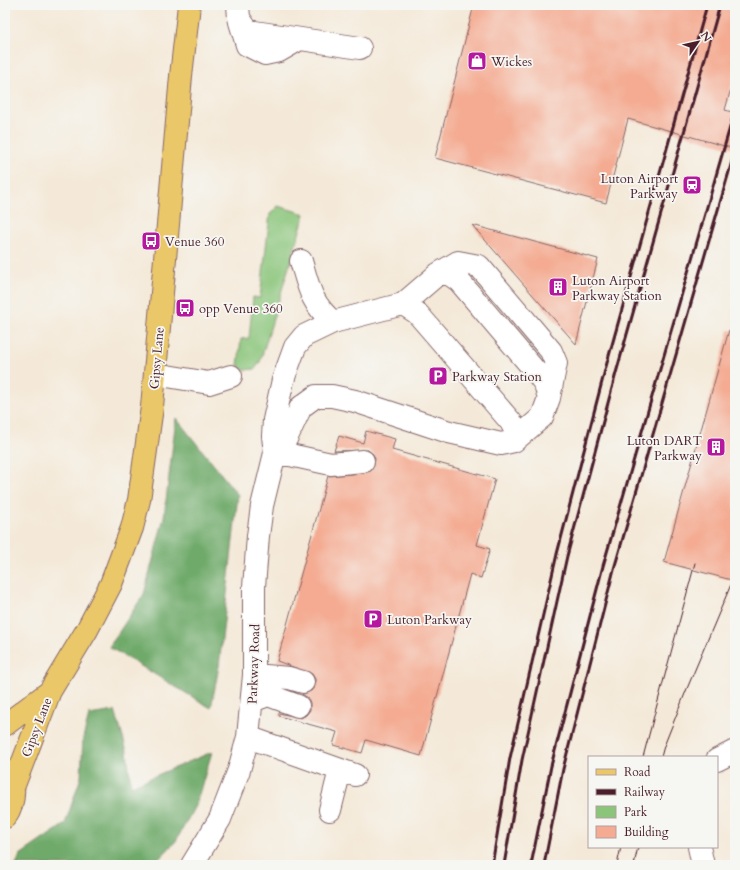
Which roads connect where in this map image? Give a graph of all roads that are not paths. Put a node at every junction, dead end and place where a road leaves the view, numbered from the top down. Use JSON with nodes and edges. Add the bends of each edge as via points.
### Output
{"nodes":[{"id":1,"x":189,"y":5,"type":"edge"},
{"id":2,"x":238,"y":11,"type":"edge"},
{"id":3,"x":360,"y":48,"type":"dead end"},
{"id":4,"x":301,"y":261,"type":"dead end"},
{"id":5,"x":403,"y":304,"type":"junction"},
{"id":6,"x":333,"y":322,"type":"junction"},
{"id":7,"x":155,"y":374,"type":"junction"},
{"id":8,"x":231,"y":376,"type":"dead end"},
{"id":9,"x":514,"y":440,"type":"junction"},
{"id":10,"x":275,"y":454,"type":"junction"},
{"id":11,"x":363,"y":461,"type":"dead end"},
{"id":12,"x":254,"y":675,"type":"junction"},
{"id":13,"x":303,"y":682,"type":"dead end"},
{"id":14,"x":50,"y":691,"type":"junction"},
{"id":15,"x":252,"y":701,"type":"junction"},
{"id":16,"x":298,"y":706,"type":"dead end"},
{"id":17,"x":5,"y":725,"type":"edge"},
{"id":18,"x":248,"y":737,"type":"junction"},
{"id":19,"x":735,"y":751,"type":"edge"},
{"id":20,"x":718,"y":760,"type":"edge"},
{"id":21,"x":5,"y":764,"type":"edge"},
{"id":22,"x":14,"y":785,"type":"junction"},
{"id":23,"x":330,"y":810,"type":"dead end"},
{"id":24,"x":5,"y":817,"type":"edge"},
{"id":25,"x":699,"y":848,"type":"edge"},
{"id":26,"x":195,"y":863,"type":"edge"},
{"id":27,"x":703,"y":865,"type":"edge"}],
"edges":[{"from":1,"to":7,"type":"main road","name":"Gipsy Lane"},
{"from":2,"to":3,"type":"street","via":[[248,32]]},
{"from":4,"to":6,"type":"street","via":[[312,299],[320,311]]},
{"from":5,"to":6,"type":"street"},
{"from":5,"to":9,"type":"street","via":[[417,313],[511,422],[516,432]]},
{"from":5,"to":9,"type":"street","via":[[438,274],[449,274],[459,281],[537,373],[545,384],[549,398],[542,417]]},
{"from":6,"to":10,"type":"street","via":[[304,336],[295,347],[283,380],[274,420]]},
{"from":7,"to":8,"type":"street","via":[[209,383]]},
{"from":7,"to":14,"type":"main road","name":"Gipsy Lane","via":[[139,500],[129,536],[111,584]]},
{"from":9,"to":10,"type":"street","via":[[501,444],[449,432],[332,396],[316,396],[302,407],[286,439]]},
{"from":10,"to":11,"type":"street","via":[[331,464]]},
{"from":10,"to":12,"type":"street","name":"Parkway Road","via":[[262,506],[258,536],[254,587]]},
{"from":12,"to":13,"type":"street"},
{"from":12,"to":15,"type":"street","name":"Parkway Road"},
{"from":14,"to":17,"type":"main road","name":"Gipsy Lane"},
{"from":14,"to":22,"type":"main road","name":"Gipsy Lane"},
{"from":15,"to":16,"type":"street","via":[[268,695]]},
{"from":15,"to":18,"type":"street","name":"Parkway Road"},
{"from":18,"to":23,"type":"street","via":[[348,773]]},
{"from":18,"to":26,"type":"street","name":"Parkway Road","via":[[230,796]]},
{"from":19,"to":20,"type":"street"},
{"from":21,"to":22,"type":"main road"},
{"from":22,"to":24,"type":"main road","name":"Gipsy Lane","via":[[11,806]]},
{"from":25,"to":27,"type":"street"}]}
